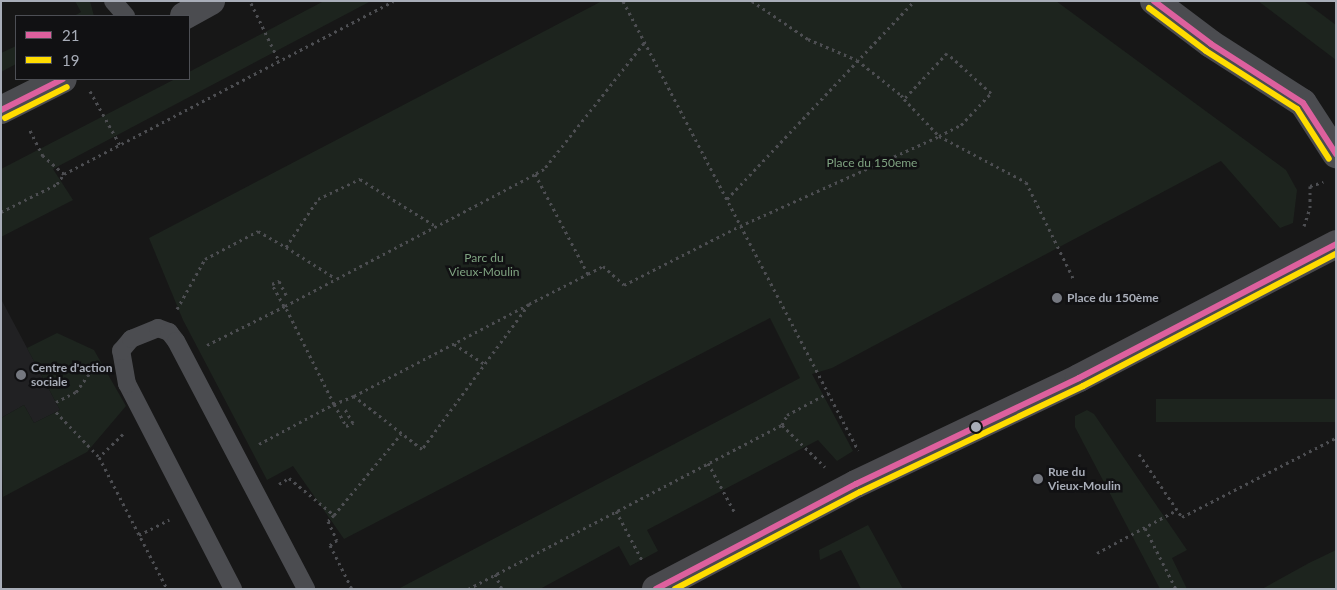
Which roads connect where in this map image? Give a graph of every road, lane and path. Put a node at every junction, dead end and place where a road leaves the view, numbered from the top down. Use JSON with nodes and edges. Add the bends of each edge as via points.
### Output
{"nodes":[{"id":1,"x":114,"y":1,"type":"edge"},
{"id":2,"x":211,"y":1,"type":"edge"},
{"id":3,"x":392,"y":1,"type":"edge"},
{"id":4,"x":623,"y":1,"type":"edge"},
{"id":5,"x":752,"y":1,"type":"edge"},
{"id":6,"x":914,"y":1,"type":"edge"},
{"id":7,"x":1154,"y":1,"type":"edge"},
{"id":8,"x":251,"y":3,"type":"dead end"},
{"id":9,"x":125,"y":15,"type":"edge"},
{"id":10,"x":186,"y":15,"type":"edge"},
{"id":11,"x":644,"y":43,"type":"junction"},
{"id":12,"x":858,"y":60,"type":"junction"},
{"id":13,"x":279,"y":61,"type":"junction"},
{"id":14,"x":62,"y":80,"type":"edge"},
{"id":15,"x":88,"y":89,"type":"dead end"},
{"id":16,"x":904,"y":99,"type":"junction"},
{"id":17,"x":13,"y":116,"type":"edge"},
{"id":18,"x":939,"y":136,"type":"junction"},
{"id":19,"x":120,"y":145,"type":"junction"},
{"id":20,"x":1336,"y":154,"type":"edge"},
{"id":21,"x":64,"y":174,"type":"junction"},
{"id":22,"x":535,"y":174,"type":"junction"},
{"id":23,"x":727,"y":199,"type":"junction"},
{"id":24,"x":1,"y":212,"type":"edge"},
{"id":25,"x":434,"y":225,"type":"junction"},
{"id":26,"x":740,"y":226,"type":"junction"},
{"id":27,"x":1336,"y":244,"type":"edge"},
{"id":28,"x":286,"y":248,"type":"junction"},
{"id":29,"x":588,"y":274,"type":"junction"},
{"id":30,"x":335,"y":278,"type":"junction"},
{"id":31,"x":1074,"y":280,"type":"dead end"},
{"id":32,"x":286,"y":295,"type":"dead end"},
{"id":33,"x":529,"y":304,"type":"junction"},
{"id":34,"x":284,"y":306,"type":"junction"},
{"id":35,"x":158,"y":328,"type":"junction"},
{"id":36,"x":454,"y":344,"type":"junction"},
{"id":37,"x":205,"y":346,"type":"dead end"},
{"id":38,"x":121,"y":351,"type":"junction"},
{"id":39,"x":485,"y":364,"type":"junction"},
{"id":40,"x":828,"y":393,"type":"junction"},
{"id":41,"x":354,"y":396,"type":"junction"},
{"id":42,"x":56,"y":402,"type":"dead end"},
{"id":43,"x":334,"y":404,"type":"junction"},
{"id":44,"x":345,"y":409,"type":"dead end"},
{"id":45,"x":56,"y":412,"type":"dead end"},
{"id":46,"x":143,"y":415,"type":"junction"},
{"id":47,"x":782,"y":425,"type":"junction"},
{"id":48,"x":401,"y":434,"type":"junction"},
{"id":49,"x":1336,"y":438,"type":"edge"},
{"id":50,"x":258,"y":444,"type":"dead end"},
{"id":51,"x":860,"y":453,"type":"dead end"},
{"id":52,"x":1140,"y":454,"type":"dead end"},
{"id":53,"x":100,"y":457,"type":"junction"},
{"id":54,"x":708,"y":463,"type":"junction"},
{"id":55,"x":827,"y":469,"type":"dead end"},
{"id":56,"x":258,"y":496,"type":"junction"},
{"id":57,"x":1178,"y":510,"type":"junction"},
{"id":58,"x":616,"y":511,"type":"junction"},
{"id":59,"x":178,"y":515,"type":"dead end"},
{"id":60,"x":334,"y":515,"type":"junction"},
{"id":61,"x":737,"y":516,"type":"dead end"},
{"id":62,"x":1145,"y":528,"type":"junction"},
{"id":63,"x":139,"y":535,"type":"junction"},
{"id":64,"x":1097,"y":553,"type":"dead end"},
{"id":65,"x":644,"y":564,"type":"dead end"},
{"id":66,"x":495,"y":574,"type":"junction"},
{"id":67,"x":167,"y":589,"type":"edge"},
{"id":68,"x":233,"y":589,"type":"edge"},
{"id":69,"x":306,"y":589,"type":"edge"},
{"id":70,"x":352,"y":589,"type":"edge"},
{"id":71,"x":468,"y":589,"type":"edge"},
{"id":72,"x":502,"y":589,"type":"edge"},
{"id":73,"x":656,"y":589,"type":"edge"},
{"id":74,"x":1176,"y":589,"type":"edge"}],
"edges":[{"from":1,"to":9,"type":"lane"},
{"from":2,"to":10,"type":"street"},
{"from":3,"to":13,"type":"path"},
{"from":4,"to":11,"type":"path"},
{"from":5,"to":12,"type":"path","via":[[808,39]]},
{"from":6,"to":12,"type":"path"},
{"from":7,"to":20,"type":"street","via":[[1211,44],[1303,103]]},
{"from":8,"to":13,"type":"path"},
{"from":11,"to":22,"type":"path","via":[[544,169]]},
{"from":11,"to":23,"type":"path"},
{"from":12,"to":16,"type":"path"},
{"from":12,"to":23,"type":"path"},
{"from":13,"to":19,"type":"path"},
{"from":14,"to":17,"type":"street"},
{"from":15,"to":19,"type":"path"},
{"from":16,"to":18,"type":"path"},
{"from":16,"to":18,"type":"path","via":[[947,53],[991,94],[961,125]]},
{"from":17,"to":21,"type":"path","via":[[43,156]]},
{"from":18,"to":26,"type":"path"},
{"from":18,"to":31,"type":"path","via":[[1026,182]]},
{"from":19,"to":21,"type":"path"},
{"from":21,"to":24,"type":"path","via":[[57,184]]},
{"from":22,"to":25,"type":"path"},
{"from":22,"to":29,"type":"path"},
{"from":23,"to":26,"type":"path"},
{"from":25,"to":28,"type":"path","via":[[360,179],[318,199]]},
{"from":25,"to":30,"type":"path"},
{"from":26,"to":29,"type":"path","via":[[624,285],[603,266]]},
{"from":26,"to":40,"type":"path"},
{"from":27,"to":73,"type":"street","via":[[1079,378],[856,484]]},
{"from":28,"to":30,"type":"path"},
{"from":28,"to":35,"type":"path","via":[[258,231],[204,259],[175,314]]},
{"from":29,"to":33,"type":"path"},
{"from":30,"to":34,"type":"path"},
{"from":32,"to":34,"type":"path","via":[[279,281],[272,284]]},
{"from":33,"to":36,"type":"path"},
{"from":33,"to":39,"type":"path"},
{"from":34,"to":37,"type":"path"},
{"from":34,"to":43,"type":"path"},
{"from":35,"to":38,"type":"lane","via":[[131,339]]},
{"from":35,"to":56,"type":"lane","via":[[169,332],[176,341]]},
{"from":36,"to":39,"type":"path"},
{"from":36,"to":41,"type":"path"},
{"from":38,"to":42,"type":"path","via":[[100,360],[76,392]]},
{"from":38,"to":46,"type":"lane","via":[[128,384]]},
{"from":39,"to":48,"type":"path","via":[[422,449]]},
{"from":40,"to":47,"type":"path","via":[[787,415]]},
{"from":40,"to":51,"type":"path"},
{"from":41,"to":43,"type":"path"},
{"from":41,"to":48,"type":"path"},
{"from":43,"to":44,"type":"path","via":[[346,426],[353,424]]},
{"from":43,"to":50,"type":"path"},
{"from":45,"to":53,"type":"path"},
{"from":46,"to":53,"type":"path"},
{"from":46,"to":68,"type":"lane"},
{"from":47,"to":54,"type":"path"},
{"from":47,"to":55,"type":"path"},
{"from":48,"to":60,"type":"path"},
{"from":49,"to":57,"type":"path","via":[[1182,517]]},
{"from":52,"to":57,"type":"path"},
{"from":53,"to":63,"type":"path"},
{"from":54,"to":58,"type":"path"},
{"from":54,"to":61,"type":"path"},
{"from":56,"to":60,"type":"path","via":[[289,478]]},
{"from":56,"to":69,"type":"lane"},
{"from":57,"to":62,"type":"path"},
{"from":58,"to":65,"type":"path"},
{"from":58,"to":66,"type":"path"},
{"from":59,"to":63,"type":"path"},
{"from":60,"to":70,"type":"path","via":[[328,521],[337,540],[330,545]]},
{"from":62,"to":64,"type":"path"},
{"from":62,"to":74,"type":"path"},
{"from":63,"to":67,"type":"path"},
{"from":66,"to":71,"type":"path"},
{"from":66,"to":72,"type":"path"}]}
